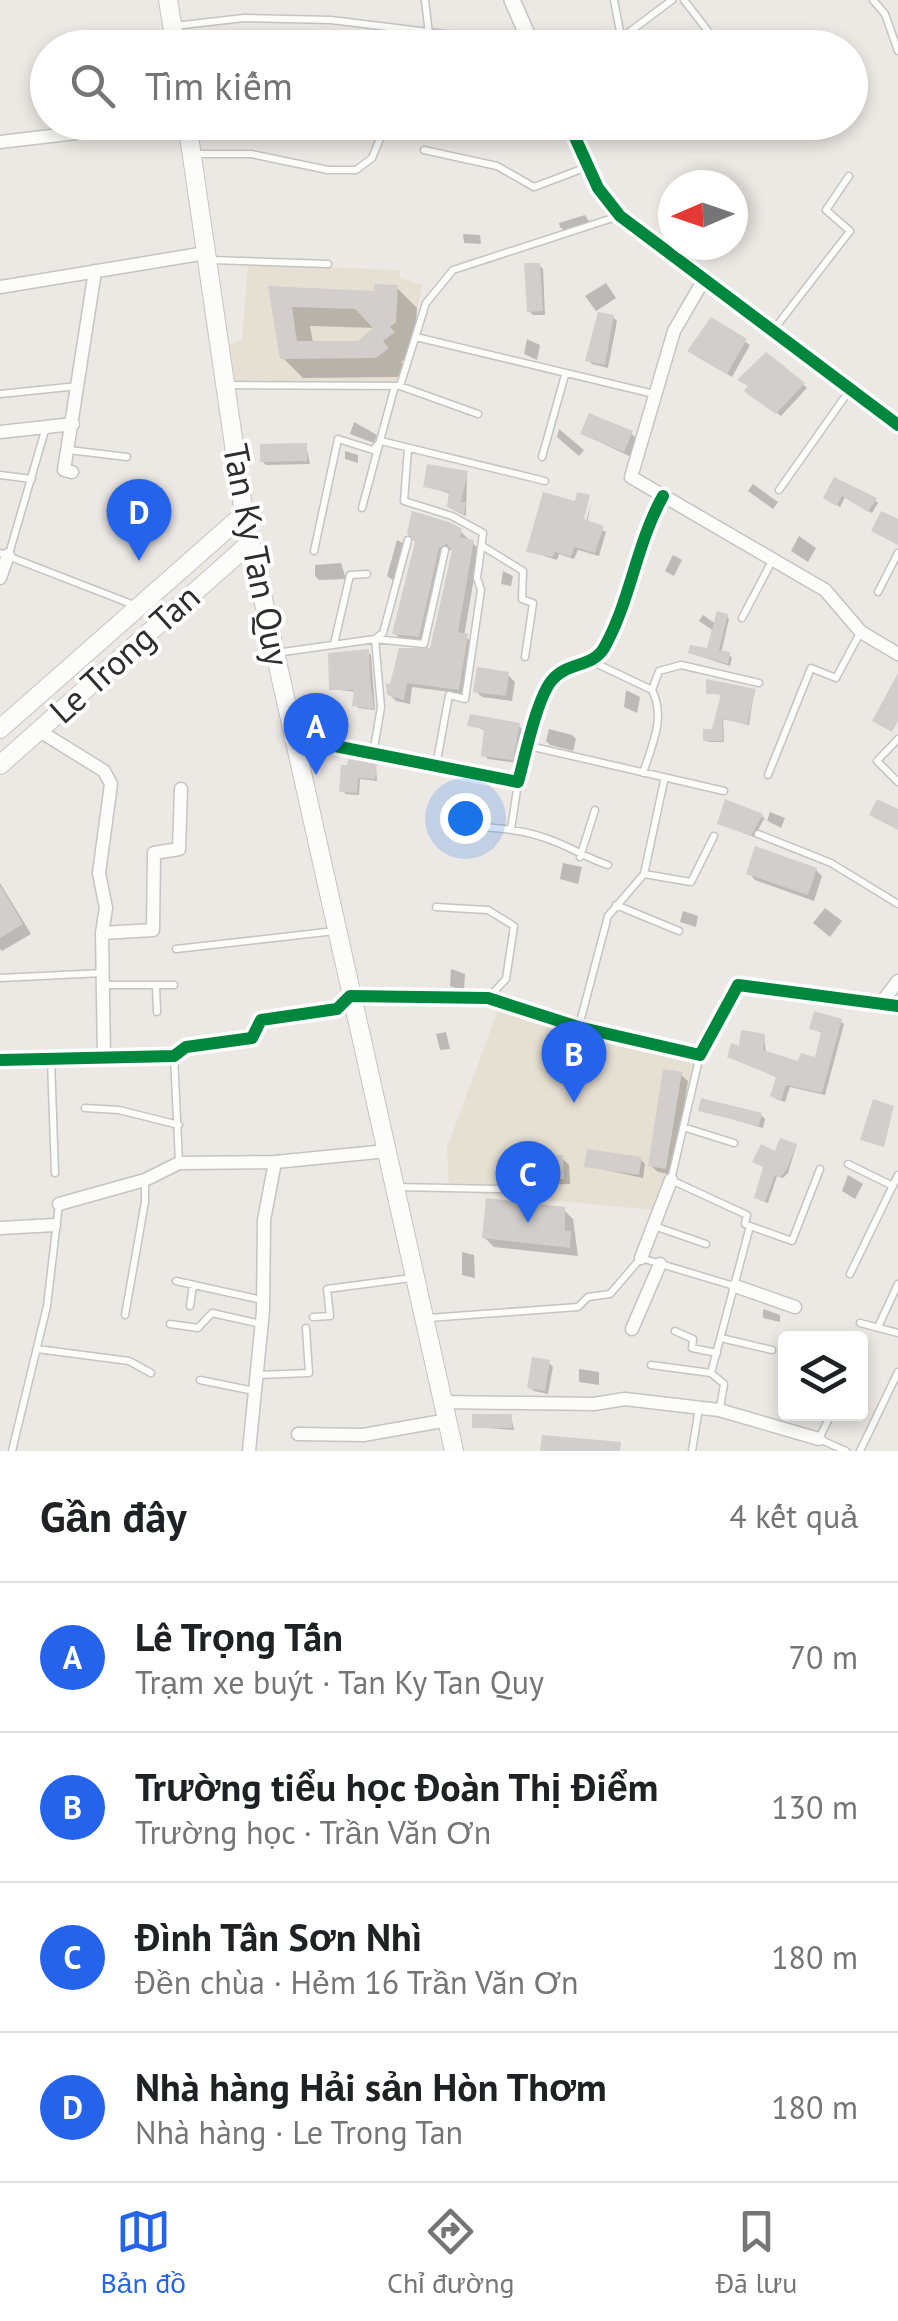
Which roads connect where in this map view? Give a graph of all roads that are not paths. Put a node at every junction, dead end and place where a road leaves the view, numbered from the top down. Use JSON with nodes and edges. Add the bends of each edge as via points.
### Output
{"nodes":[{"id":1,"x":168,"y":0,"type":"edge"},
{"id":2,"x":426,"y":0,"type":"edge"},
{"id":3,"x":512,"y":0,"type":"edge"},
{"id":4,"x":614,"y":0,"type":"edge"},
{"id":5,"x":672,"y":0,"type":"edge"},
{"id":6,"x":684,"y":0,"type":"edge"},
{"id":7,"x":873,"y":0,"type":"edge"},
{"id":8,"x":173,"y":26,"type":"junction"},
{"id":9,"x":174,"y":30,"type":"edge"},
{"id":10,"x":401,"y":30,"type":"edge"},
{"id":11,"x":429,"y":30,"type":"edge"},
{"id":12,"x":525,"y":30,"type":"edge"},
{"id":13,"x":620,"y":30,"type":"edge"},
{"id":14,"x":631,"y":30,"type":"edge"},
{"id":15,"x":707,"y":30,"type":"edge"},
{"id":16,"x":898,"y":51,"type":"edge"},
{"id":17,"x":30,"y":138,"type":"edge"},
{"id":18,"x":190,"y":140,"type":"edge"},
{"id":19,"x":380,"y":140,"type":"edge"},
{"id":20,"x":576,"y":140,"type":"edge"},
{"id":21,"x":0,"y":142,"type":"edge"},
{"id":22,"x":424,"y":150,"type":"dead end"},
{"id":23,"x":192,"y":154,"type":"junction"},
{"id":24,"x":588,"y":167,"type":"junction"},
{"id":25,"x":849,"y":176,"type":"dead end"},
{"id":26,"x":620,"y":216,"type":"junction"},
{"id":27,"x":206,"y":256,"type":"junction"},
{"id":28,"x":328,"y":264,"type":"dead end"},
{"id":29,"x":95,"y":271,"type":"junction"},
{"id":30,"x":703,"y":282,"type":"junction"},
{"id":31,"x":0,"y":288,"type":"edge"},
{"id":32,"x":771,"y":333,"type":"junction"},
{"id":33,"x":416,"y":337,"type":"junction"},
{"id":34,"x":565,"y":375,"type":"junction"},
{"id":35,"x":224,"y":385,"type":"junction"},
{"id":36,"x":78,"y":386,"type":"junction"},
{"id":37,"x":397,"y":388,"type":"junction"},
{"id":38,"x":848,"y":391,"type":"junction"},
{"id":39,"x":0,"y":394,"type":"edge"},
{"id":40,"x":655,"y":394,"type":"junction"},
{"id":41,"x":478,"y":414,"type":"dead end"},
{"id":42,"x":73,"y":424,"type":"junction"},
{"id":43,"x":898,"y":424,"type":"edge"},
{"id":44,"x":46,"y":427,"type":"junction"},
{"id":45,"x":0,"y":432,"type":"edge"},
{"id":46,"x":382,"y":442,"type":"junction"},
{"id":47,"x":408,"y":448,"type":"junction"},
{"id":48,"x":69,"y":450,"type":"junction"},
{"id":49,"x":126,"y":457,"type":"dead end"},
{"id":50,"x":542,"y":457,"type":"dead end"},
{"id":51,"x":72,"y":472,"type":"dead end"},
{"id":52,"x":0,"y":474,"type":"edge"},
{"id":53,"x":32,"y":479,"type":"junction"},
{"id":54,"x":545,"y":481,"type":"dead end"},
{"id":55,"x":779,"y":490,"type":"dead end"},
{"id":56,"x":662,"y":496,"type":"junction"},
{"id":57,"x":362,"y":508,"type":"dead end"},
{"id":58,"x":244,"y":514,"type":"junction"},
{"id":59,"x":408,"y":540,"type":"dead end"},
{"id":60,"x":250,"y":543,"type":"junction"},
{"id":61,"x":484,"y":547,"type":"junction"},
{"id":62,"x":314,"y":550,"type":"dead end"},
{"id":63,"x":445,"y":550,"type":"dead end"},
{"id":64,"x":4,"y":554,"type":"edge"},
{"id":65,"x":898,"y":554,"type":"edge"},
{"id":66,"x":772,"y":560,"type":"junction"},
{"id":67,"x":367,"y":574,"type":"dead end"},
{"id":68,"x":0,"y":578,"type":"edge"},
{"id":69,"x":878,"y":592,"type":"dead end"},
{"id":70,"x":138,"y":607,"type":"junction"},
{"id":71,"x":742,"y":618,"type":"dead end"},
{"id":72,"x":861,"y":632,"type":"junction"},
{"id":73,"x":375,"y":639,"type":"junction"},
{"id":74,"x":334,"y":644,"type":"junction"},
{"id":75,"x":275,"y":654,"type":"junction"},
{"id":76,"x":898,"y":654,"type":"edge"},
{"id":77,"x":525,"y":657,"type":"dead end"},
{"id":78,"x":592,"y":661,"type":"junction"},
{"id":79,"x":760,"y":682,"type":"dead end"},
{"id":80,"x":652,"y":690,"type":"junction"},
{"id":81,"x":0,"y":729,"type":"edge"},
{"id":82,"x":38,"y":730,"type":"junction"},
{"id":83,"x":294,"y":738,"type":"junction"},
{"id":84,"x":898,"y":739,"type":"edge"},
{"id":85,"x":529,"y":746,"type":"junction"},
{"id":86,"x":374,"y":754,"type":"junction"},
{"id":87,"x":0,"y":765,"type":"edge"},
{"id":88,"x":436,"y":766,"type":"junction"},
{"id":89,"x":643,"y":773,"type":"junction"},
{"id":90,"x":768,"y":775,"type":"dead end"},
{"id":91,"x":664,"y":780,"type":"junction"},
{"id":92,"x":518,"y":782,"type":"junction"},
{"id":93,"x":898,"y":782,"type":"edge"},
{"id":94,"x":181,"y":789,"type":"dead end"},
{"id":95,"x":724,"y":791,"type":"dead end"},
{"id":96,"x":595,"y":810,"type":"dead end"},
{"id":97,"x":453,"y":825,"type":"dead end"},
{"id":98,"x":511,"y":829,"type":"junction"},
{"id":99,"x":758,"y":834,"type":"dead end"},
{"id":100,"x":714,"y":836,"type":"dead end"},
{"id":101,"x":580,"y":856,"type":"junction"},
{"id":102,"x":608,"y":865,"type":"dead end"},
{"id":103,"x":644,"y":874,"type":"junction"},
{"id":104,"x":898,"y":904,"type":"edge"},
{"id":105,"x":616,"y":905,"type":"junction"},
{"id":106,"x":436,"y":907,"type":"dead end"},
{"id":107,"x":679,"y":930,"type":"dead end"},
{"id":108,"x":336,"y":931,"type":"junction"},
{"id":109,"x":102,"y":933,"type":"junction"},
{"id":110,"x":176,"y":950,"type":"dead end"},
{"id":111,"x":0,"y":978,"type":"edge"},
{"id":112,"x":105,"y":979,"type":"junction"},
{"id":113,"x":898,"y":981,"type":"edge"},
{"id":114,"x":156,"y":986,"type":"junction"},
{"id":115,"x":174,"y":986,"type":"dead end"},
{"id":116,"x":350,"y":996,"type":"junction"},
{"id":117,"x":488,"y":998,"type":"junction"},
{"id":118,"x":882,"y":1002,"type":"junction"},
{"id":119,"x":898,"y":1006,"type":"edge"},
{"id":120,"x":157,"y":1012,"type":"dead end"},
{"id":121,"x":578,"y":1027,"type":"junction"},
{"id":122,"x":700,"y":1055,"type":"junction"},
{"id":123,"x":174,"y":1056,"type":"junction"},
{"id":124,"x":104,"y":1059,"type":"junction"},
{"id":125,"x":0,"y":1060,"type":"edge"},
{"id":126,"x":51,"y":1060,"type":"junction"},
{"id":127,"x":84,"y":1108,"type":"dead end"},
{"id":128,"x":178,"y":1125,"type":"junction"},
{"id":129,"x":683,"y":1126,"type":"junction"},
{"id":130,"x":734,"y":1143,"type":"dead end"},
{"id":131,"x":387,"y":1150,"type":"junction"},
{"id":132,"x":275,"y":1162,"type":"junction"},
{"id":133,"x":179,"y":1163,"type":"junction"},
{"id":134,"x":848,"y":1164,"type":"dead end"},
{"id":135,"x":820,"y":1169,"type":"dead end"},
{"id":136,"x":54,"y":1173,"type":"dead end"},
{"id":137,"x":898,"y":1174,"type":"edge"},
{"id":138,"x":145,"y":1180,"type":"junction"},
{"id":139,"x":671,"y":1180,"type":"junction"},
{"id":140,"x":893,"y":1186,"type":"junction"},
{"id":141,"x":395,"y":1187,"type":"junction"},
{"id":142,"x":548,"y":1190,"type":"dead end"},
{"id":143,"x":59,"y":1204,"type":"joint"},
{"id":144,"x":653,"y":1225,"type":"junction"},
{"id":145,"x":54,"y":1226,"type":"junction"},
{"id":146,"x":750,"y":1226,"type":"junction"},
{"id":147,"x":0,"y":1228,"type":"edge"},
{"id":148,"x":706,"y":1244,"type":"dead end"},
{"id":149,"x":641,"y":1258,"type":"junction"},
{"id":150,"x":660,"y":1264,"type":"junction"},
{"id":151,"x":850,"y":1274,"type":"dead end"},
{"id":152,"x":417,"y":1278,"type":"junction"},
{"id":153,"x":176,"y":1281,"type":"dead end"},
{"id":154,"x":898,"y":1284,"type":"edge"},
{"id":155,"x":194,"y":1285,"type":"junction"},
{"id":156,"x":736,"y":1286,"type":"junction"},
{"id":157,"x":264,"y":1300,"type":"junction"},
{"id":158,"x":190,"y":1306,"type":"dead end"},
{"id":159,"x":795,"y":1306,"type":"dead end"},
{"id":160,"x":125,"y":1314,"type":"dead end"},
{"id":161,"x":313,"y":1317,"type":"dead end"},
{"id":162,"x":427,"y":1318,"type":"junction"},
{"id":163,"x":860,"y":1323,"type":"dead end"},
{"id":164,"x":170,"y":1324,"type":"dead end"},
{"id":165,"x":262,"y":1325,"type":"junction"},
{"id":166,"x":306,"y":1328,"type":"dead end"},
{"id":167,"x":878,"y":1328,"type":"junction"},
{"id":168,"x":632,"y":1329,"type":"dead end"},
{"id":169,"x":674,"y":1331,"type":"dead end"},
{"id":170,"x":898,"y":1334,"type":"edge"},
{"id":171,"x":721,"y":1338,"type":"junction"},
{"id":172,"x":38,"y":1350,"type":"junction"},
{"id":173,"x":772,"y":1350,"type":"dead end"},
{"id":174,"x":717,"y":1353,"type":"junction"},
{"id":175,"x":651,"y":1365,"type":"dead end"},
{"id":176,"x":898,"y":1372,"type":"edge"},
{"id":177,"x":152,"y":1373,"type":"dead end"},
{"id":178,"x":711,"y":1373,"type":"junction"},
{"id":179,"x":257,"y":1376,"type":"junction"},
{"id":180,"x":200,"y":1380,"type":"dead end"},
{"id":181,"x":255,"y":1391,"type":"junction"},
{"id":182,"x":699,"y":1408,"type":"junction"},
{"id":183,"x":719,"y":1410,"type":"junction"},
{"id":184,"x":446,"y":1411,"type":"junction"},
{"id":185,"x":828,"y":1421,"type":"edge"},
{"id":186,"x":298,"y":1434,"type":"dead end"},
{"id":187,"x":820,"y":1439,"type":"junction"},
{"id":188,"x":12,"y":1451,"type":"edge"},
{"id":189,"x":249,"y":1451,"type":"edge"},
{"id":190,"x":454,"y":1451,"type":"edge"},
{"id":191,"x":692,"y":1451,"type":"edge"},
{"id":192,"x":846,"y":1451,"type":"edge"},
{"id":193,"x":860,"y":1451,"type":"edge"}],
"edges":[{"from":1,"to":8,"type":"main road"},
{"from":2,"to":11,"type":"lane"},
{"from":3,"to":12,"type":"street"},
{"from":4,"to":13,"type":"lane"},
{"from":5,"to":14,"type":"lane"},
{"from":6,"to":15,"type":"lane"},
{"from":7,"to":16,"type":"lane"},
{"from":8,"to":9,"type":"main road"},
{"from":8,"to":10,"type":"lane","via":[[244,18]]},
{"from":17,"to":21,"type":"street"},
{"from":18,"to":23,"type":"main road","name":"Tan Ky Tan Quy"},
{"from":19,"to":23,"type":"lane","via":[[372,158],[356,170],[251,154]]},
{"from":20,"to":24,"type":"street"},
{"from":22,"to":24,"type":"lane","via":[[497,166],[534,187]]},
{"from":23,"to":27,"type":"main road","name":"Tan Ky Tan Quy"},
{"from":24,"to":26,"type":"street"},
{"from":25,"to":32,"type":"lane","via":[[826,210],[850,230]]},
{"from":26,"to":30,"type":"street"},
{"from":26,"to":33,"type":"lane","via":[[453,270],[426,302]]},
{"from":27,"to":28,"type":"lane"},
{"from":27,"to":29,"type":"street"},
{"from":27,"to":35,"type":"main road","name":"Tan Ky Tan Quy"},
{"from":29,"to":31,"type":"street"},
{"from":29,"to":36,"type":"street"},
{"from":30,"to":32,"type":"street"},
{"from":30,"to":40,"type":"street","via":[[674,331]]},
{"from":32,"to":38,"type":"street"},
{"from":33,"to":34,"type":"lane"},
{"from":33,"to":37,"type":"lane"},
{"from":34,"to":40,"type":"lane"},
{"from":34,"to":50,"type":"lane"},
{"from":35,"to":37,"type":"lane"},
{"from":35,"to":58,"type":"main road","name":"Tan Ky Tan Quy"},
{"from":36,"to":39,"type":"lane"},
{"from":36,"to":42,"type":"street"},
{"from":37,"to":41,"type":"lane"},
{"from":37,"to":46,"type":"lane"},
{"from":38,"to":43,"type":"street"},
{"from":38,"to":55,"type":"lane"},
{"from":40,"to":56,"type":"street","via":[[631,477]]},
{"from":42,"to":44,"type":"street"},
{"from":42,"to":48,"type":"street"},
{"from":44,"to":45,"type":"street"},
{"from":44,"to":53,"type":"lane"},
{"from":46,"to":47,"type":"lane"},
{"from":46,"to":57,"type":"lane"},
{"from":46,"to":62,"type":"lane","via":[[373,450],[338,439]]},
{"from":47,"to":54,"type":"lane"},
{"from":47,"to":61,"type":"lane","via":[[404,501],[484,532]]},
{"from":48,"to":49,"type":"lane"},
{"from":48,"to":51,"type":"street","via":[[64,470]]},
{"from":52,"to":53,"type":"lane"},
{"from":53,"to":64,"type":"lane"},
{"from":56,"to":66,"type":"street"},
{"from":56,"to":78,"type":"street","via":[[642,532],[602,651]]},
{"from":58,"to":60,"type":"main road","name":"Tan Ky Tan Quy"},
{"from":58,"to":70,"type":"main road","name":"Le Trong Tan"},
{"from":59,"to":73,"type":"lane","via":[[383,633]]},
{"from":60,"to":75,"type":"main road","name":"Tan Ky Tan Quy"},
{"from":60,"to":82,"type":"main road","name":"Le Trong Tan"},
{"from":61,"to":77,"type":"lane","via":[[523,571],[522,599],[533,603]]},
{"from":61,"to":88,"type":"lane","via":[[465,699],[449,696]]},
{"from":63,"to":73,"type":"lane","via":[[424,644]]},
{"from":64,"to":68,"type":"street"},
{"from":64,"to":70,"type":"lane"},
{"from":65,"to":69,"type":"lane"},
{"from":66,"to":71,"type":"lane"},
{"from":66,"to":72,"type":"street","via":[[825,590]]},
{"from":67,"to":74,"type":"lane","via":[[350,575]]},
{"from":70,"to":81,"type":"main road","name":"Le Trong Tan"},
{"from":72,"to":76,"type":"street"},
{"from":72,"to":90,"type":"lane","via":[[836,678],[812,668]]},
{"from":73,"to":74,"type":"lane"},
{"from":73,"to":86,"type":"lane","via":[[381,707]]},
{"from":74,"to":75,"type":"lane"},
{"from":75,"to":83,"type":"main road","name":"Tan Ky Tan Quy"},
{"from":78,"to":80,"type":"lane"},
{"from":78,"to":85,"type":"street","via":[[572,663],[550,681]]},
{"from":79,"to":80,"type":"lane","via":[[681,665],[659,671]]},
{"from":80,"to":89,"type":"lane","via":[[658,726]]},
{"from":82,"to":87,"type":"main road","name":"Le Trong Tan"},
{"from":82,"to":109,"type":"street","via":[[104,770],[111,784],[99,873],[106,908]]},
{"from":83,"to":86,"type":"street"},
{"from":83,"to":108,"type":"main road","name":"Tan Ky Tan Quy"},
{"from":84,"to":93,"type":"lane","via":[[876,761]]},
{"from":85,"to":89,"type":"lane"},
{"from":85,"to":92,"type":"street"},
{"from":86,"to":88,"type":"street"},
{"from":88,"to":92,"type":"street"},
{"from":89,"to":91,"type":"lane"},
{"from":91,"to":95,"type":"lane"},
{"from":91,"to":103,"type":"lane"},
{"from":92,"to":98,"type":"lane"},
{"from":94,"to":109,"type":"street","via":[[179,849],[154,853],[153,930]]},
{"from":96,"to":101,"type":"lane"},
{"from":97,"to":98,"type":"lane"},
{"from":98,"to":101,"type":"lane","via":[[558,842]]},
{"from":99,"to":104,"type":"lane","via":[[831,863]]},
{"from":100,"to":103,"type":"lane","via":[[692,882]]},
{"from":101,"to":102,"type":"lane"},
{"from":103,"to":105,"type":"lane"},
{"from":105,"to":107,"type":"lane"},
{"from":105,"to":121,"type":"lane"},
{"from":106,"to":117,"type":"lane","via":[[488,910],[514,926],[506,980]]},
{"from":108,"to":110,"type":"lane"},
{"from":108,"to":116,"type":"main road","name":"Tan Ky Tan Quy"},
{"from":109,"to":112,"type":"street"},
{"from":111,"to":112,"type":"lane"},
{"from":112,"to":114,"type":"lane"},
{"from":112,"to":124,"type":"street"},
{"from":113,"to":118,"type":"street"},
{"from":114,"to":115,"type":"lane"},
{"from":114,"to":120,"type":"lane"},
{"from":116,"to":117,"type":"street"},
{"from":116,"to":123,"type":"street","via":[[337,1009],[261,1020],[252,1038],[186,1047]]},
{"from":116,"to":131,"type":"main road","name":"Tan Ky Tan Quy"},
{"from":117,"to":121,"type":"street"},
{"from":118,"to":119,"type":"street"},
{"from":118,"to":122,"type":"street","via":[[738,985]]},
{"from":121,"to":122,"type":"street"},
{"from":122,"to":129,"type":"lane"},
{"from":123,"to":124,"type":"street"},
{"from":123,"to":128,"type":"lane"},
{"from":124,"to":126,"type":"street"},
{"from":125,"to":126,"type":"street"},
{"from":126,"to":136,"type":"lane"},
{"from":127,"to":128,"type":"lane"},
{"from":128,"to":133,"type":"lane"},
{"from":129,"to":130,"type":"lane"},
{"from":129,"to":139,"type":"lane"},
{"from":131,"to":132,"type":"street"},
{"from":131,"to":141,"type":"main road","name":"Tan Ky Tan Quy"},
{"from":132,"to":133,"type":"street"},
{"from":132,"to":157,"type":"street","via":[[264,1220]]},
{"from":133,"to":138,"type":"street"},
{"from":134,"to":140,"type":"lane"},
{"from":135,"to":146,"type":"lane","via":[[792,1241]]},
{"from":137,"to":140,"type":"lane"},
{"from":138,"to":143,"type":"street"},
{"from":138,"to":160,"type":"lane"},
{"from":139,"to":144,"type":"street"},
{"from":139,"to":146,"type":"lane","via":[[747,1215]]},
{"from":140,"to":151,"type":"lane"},
{"from":141,"to":142,"type":"lane"},
{"from":141,"to":152,"type":"main road","name":"Tan Ky Tan Quy"},
{"from":143,"to":145,"type":"lane"},
{"from":144,"to":148,"type":"lane"},
{"from":144,"to":149,"type":"street"},
{"from":145,"to":147,"type":"street"},
{"from":145,"to":172,"type":"lane"},
{"from":146,"to":156,"type":"lane"},
{"from":149,"to":150,"type":"lane"},
{"from":149,"to":162,"type":"lane","via":[[610,1294],[588,1297],[578,1307]]},
{"from":150,"to":156,"type":"lane"},
{"from":150,"to":168,"type":"street"},
{"from":152,"to":161,"type":"lane","via":[[326,1289],[330,1316]]},
{"from":152,"to":162,"type":"main road","name":"Tan Ky Tan Quy"},
{"from":153,"to":155,"type":"lane"},
{"from":154,"to":167,"type":"lane"},
{"from":155,"to":157,"type":"lane"},
{"from":155,"to":158,"type":"lane"},
{"from":156,"to":159,"type":"street"},
{"from":156,"to":171,"type":"lane"},
{"from":157,"to":165,"type":"street"},
{"from":162,"to":184,"type":"main road","name":"Tan Ky Tan Quy"},
{"from":163,"to":167,"type":"lane"},
{"from":164,"to":165,"type":"lane","via":[[198,1328],[212,1313]]},
{"from":165,"to":179,"type":"street"},
{"from":166,"to":179,"type":"lane","via":[[309,1373]]},
{"from":167,"to":170,"type":"lane"},
{"from":169,"to":174,"type":"lane","via":[[693,1339],[692,1348]]},
{"from":171,"to":173,"type":"lane"},
{"from":171,"to":174,"type":"lane"},
{"from":172,"to":177,"type":"lane","via":[[116,1359]]},
{"from":172,"to":188,"type":"lane"},
{"from":174,"to":178,"type":"lane"},
{"from":175,"to":178,"type":"lane"},
{"from":176,"to":193,"type":"lane"},
{"from":178,"to":183,"type":"lane","via":[[724,1384]]},
{"from":179,"to":181,"type":"street"},
{"from":180,"to":181,"type":"lane"},
{"from":181,"to":189,"type":"street"},
{"from":182,"to":183,"type":"street"},
{"from":182,"to":184,"type":"street","via":[[624,1399]]},
{"from":182,"to":191,"type":"lane"},
{"from":183,"to":187,"type":"street"},
{"from":184,"to":186,"type":"street","via":[[363,1434]]},
{"from":184,"to":190,"type":"main road","name":"Tan Ky Tan Quy"},
{"from":185,"to":187,"type":"lane"},
{"from":187,"to":192,"type":"lane"}]}
